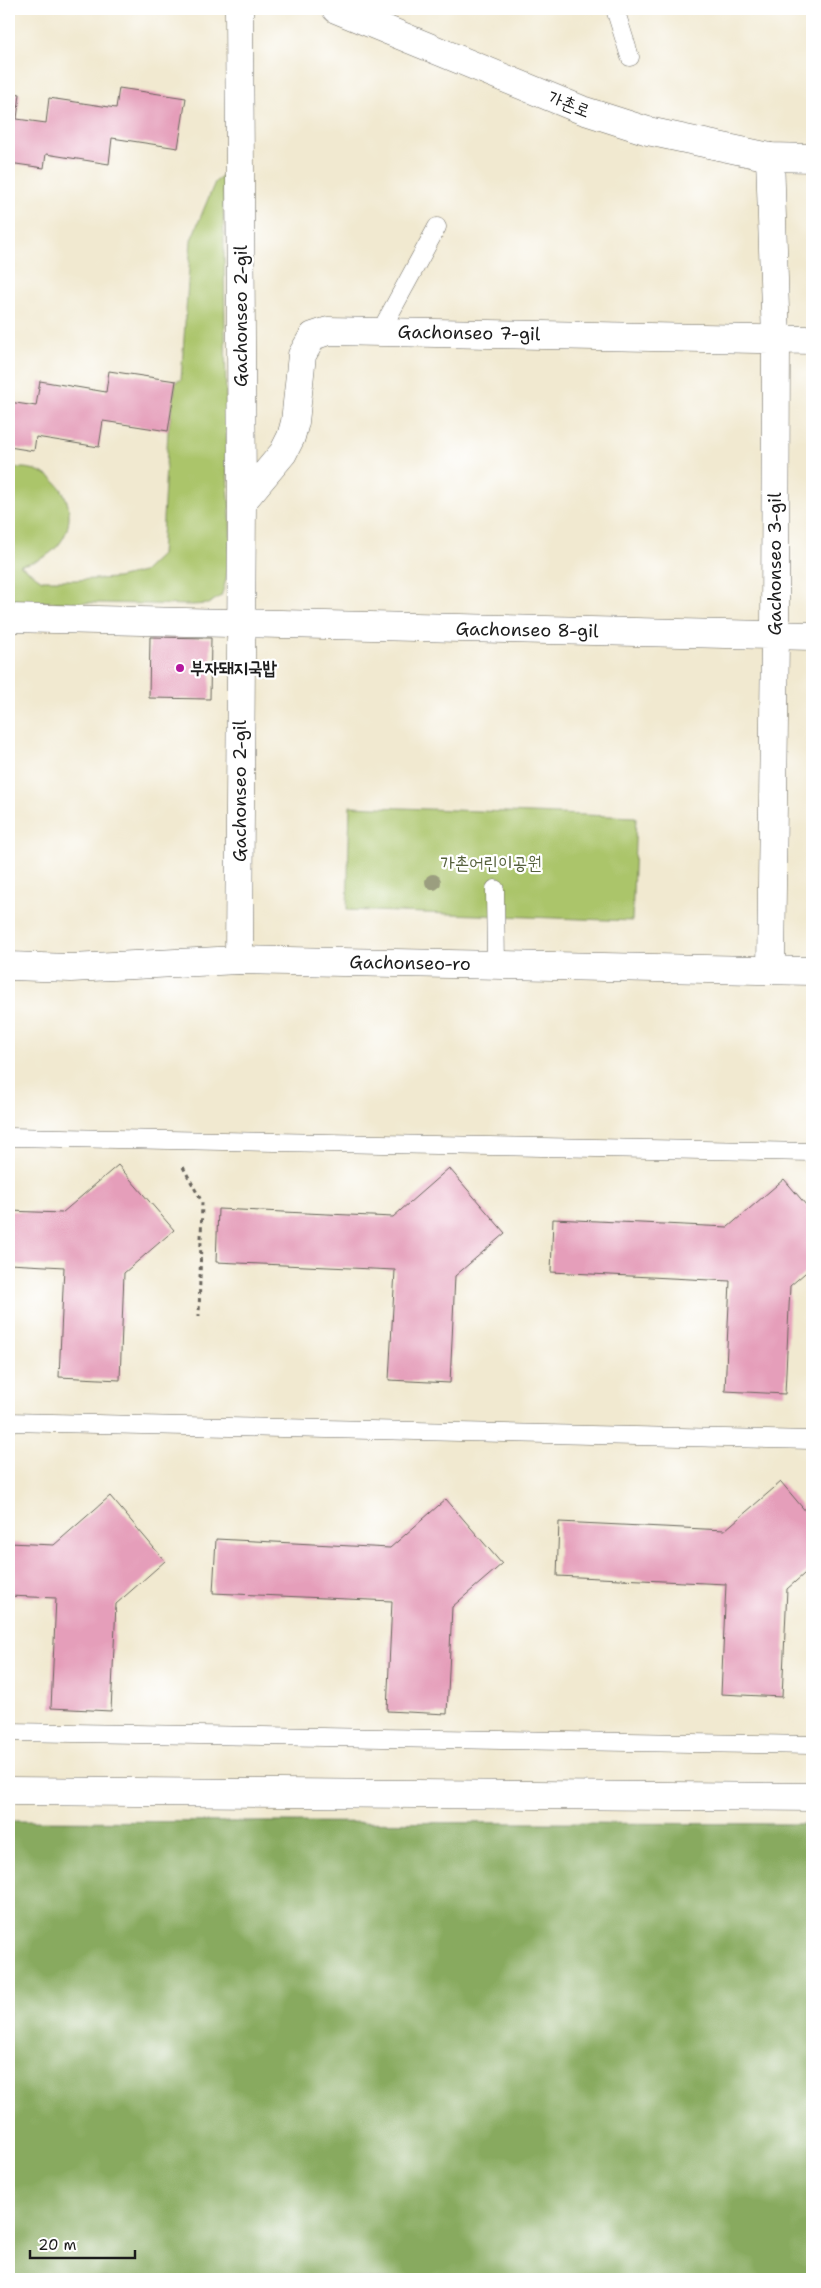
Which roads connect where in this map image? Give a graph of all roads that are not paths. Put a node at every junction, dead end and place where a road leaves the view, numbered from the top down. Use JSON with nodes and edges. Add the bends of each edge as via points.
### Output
{"nodes":[{"id":1,"x":238,"y":9,"type":"edge"},
{"id":2,"x":336,"y":9,"type":"edge"},
{"id":3,"x":615,"y":9,"type":"edge"},
{"id":4,"x":630,"y":57,"type":"dead end"},
{"id":5,"x":770,"y":157,"type":"junction"},
{"id":6,"x":812,"y":158,"type":"edge"},
{"id":7,"x":437,"y":227,"type":"dead end"},
{"id":8,"x":380,"y":332,"type":"junction"},
{"id":9,"x":776,"y":340,"type":"junction"},
{"id":10,"x":812,"y":340,"type":"edge"},
{"id":11,"x":242,"y":502,"type":"junction"},
{"id":12,"x":9,"y":618,"type":"edge"},
{"id":13,"x":241,"y":622,"type":"junction"},
{"id":14,"x":776,"y":636,"type":"junction"},
{"id":15,"x":812,"y":636,"type":"edge"},
{"id":16,"x":495,"y":889,"type":"dead end"},
{"id":17,"x":239,"y":960,"type":"junction"},
{"id":18,"x":496,"y":965,"type":"junction"},
{"id":19,"x":9,"y":966,"type":"edge"},
{"id":20,"x":771,"y":970,"type":"junction"},
{"id":21,"x":812,"y":971,"type":"edge"},
{"id":22,"x":9,"y":1138,"type":"edge"},
{"id":23,"x":812,"y":1152,"type":"edge"},
{"id":24,"x":9,"y":1422,"type":"edge"},
{"id":25,"x":812,"y":1440,"type":"edge"},
{"id":26,"x":9,"y":1732,"type":"edge"},
{"id":27,"x":812,"y":1745,"type":"edge"},
{"id":28,"x":9,"y":1791,"type":"edge"},
{"id":29,"x":812,"y":1797,"type":"edge"}],
"edges":[{"from":1,"to":11,"type":"street","name":"Gachonseo 2-gil"},
{"from":2,"to":5,"type":"street","name":"가촌로","via":[[582,110],[648,131]]},
{"from":3,"to":4,"type":"lane"},
{"from":5,"to":6,"type":"street","name":"가촌로"},
{"from":5,"to":9,"type":"street","name":"Gachonseo 3-gil"},
{"from":7,"to":8,"type":"lane"},
{"from":8,"to":9,"type":"street","name":"Gachonseo 7-gil"},
{"from":8,"to":11,"type":"street","name":"Gachonseo 7-gil","via":[[328,331],[313,336],[302,355],[291,437],[283,453]]},
{"from":9,"to":10,"type":"street","name":"Gachonseo 7-gil"},
{"from":9,"to":14,"type":"street","name":"Gachonseo 3-gil"},
{"from":11,"to":13,"type":"street","name":"Gachonseo 2-gil"},
{"from":12,"to":13,"type":"street"},
{"from":13,"to":14,"type":"street","name":"Gachonseo 8-gil"},
{"from":13,"to":17,"type":"street","name":"Gachonseo 2-gil"},
{"from":14,"to":15,"type":"street","name":"Gachonseo 8-gil"},
{"from":14,"to":20,"type":"street","name":"Gachonseo 3-gil"},
{"from":16,"to":18,"type":"lane"},
{"from":17,"to":18,"type":"street","name":"Gachonseo-ro"},
{"from":17,"to":19,"type":"street","name":"Gachonseo-ro","via":[[71,968]]},
{"from":18,"to":20,"type":"street","name":"Gachonseo-ro"},
{"from":20,"to":21,"type":"street","name":"Gachonseo-ro"},
{"from":22,"to":23,"type":"lane"},
{"from":24,"to":25,"type":"lane"},
{"from":26,"to":27,"type":"lane"},
{"from":28,"to":29,"type":"street"}]}
